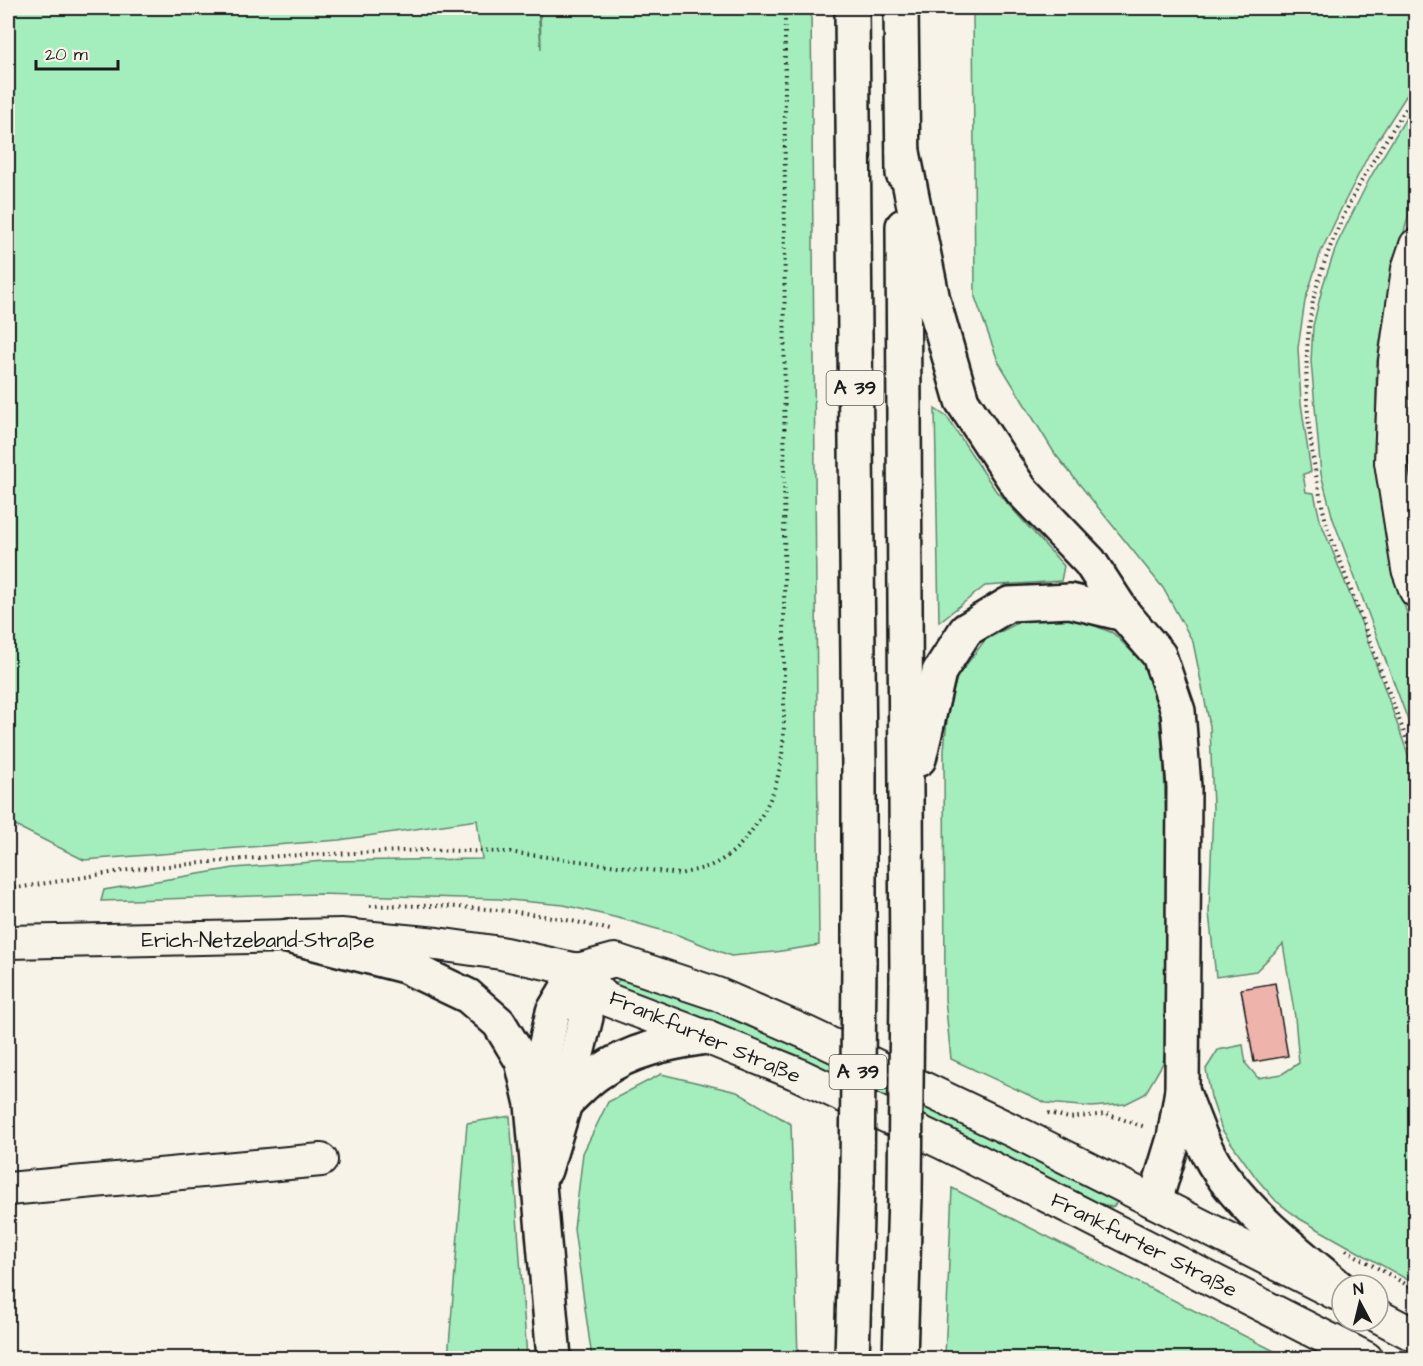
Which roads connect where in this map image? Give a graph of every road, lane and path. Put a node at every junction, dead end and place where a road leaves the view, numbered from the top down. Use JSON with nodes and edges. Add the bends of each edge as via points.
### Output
{"nodes":[{"id":1,"x":785,"y":8,"type":"edge"},
{"id":2,"x":852,"y":8,"type":"edge"},
{"id":3,"x":901,"y":8,"type":"edge"},
{"id":4,"x":1416,"y":94,"type":"edge"},
{"id":5,"x":903,"y":152,"type":"junction"},
{"id":6,"x":1416,"y":245,"type":"edge"},
{"id":7,"x":1416,"y":591,"type":"edge"},
{"id":8,"x":1124,"y":614,"type":"junction"},
{"id":9,"x":1416,"y":765,"type":"edge"},
{"id":10,"x":907,"y":810,"type":"junction"},
{"id":11,"x":8,"y":888,"type":"edge"},
{"id":12,"x":288,"y":936,"type":"junction"},
{"id":13,"x":8,"y":942,"type":"edge"},
{"id":14,"x":578,"y":970,"type":"junction"},
{"id":15,"x":706,"y":1037,"type":"junction"},
{"id":16,"x":1182,"y":1090,"type":"junction"},
{"id":17,"x":565,"y":1103,"type":"junction"},
{"id":18,"x":532,"y":1104,"type":"junction"},
{"id":19,"x":321,"y":1160,"type":"dead end"},
{"id":20,"x":540,"y":1186,"type":"junction"},
{"id":21,"x":8,"y":1189,"type":"edge"},
{"id":22,"x":1155,"y":1201,"type":"junction"},
{"id":23,"x":1135,"y":1239,"type":"junction"},
{"id":24,"x":1330,"y":1280,"type":"edge"},
{"id":25,"x":855,"y":1287,"type":"junction"},
{"id":26,"x":1330,"y":1291,"type":"edge"},
{"id":27,"x":1390,"y":1322,"type":"edge"},
{"id":28,"x":1416,"y":1336,"type":"edge"},
{"id":29,"x":554,"y":1359,"type":"edge"},
{"id":30,"x":840,"y":1359,"type":"edge"},
{"id":31,"x":852,"y":1359,"type":"edge"},
{"id":32,"x":900,"y":1359,"type":"edge"},
{"id":33,"x":1366,"y":1359,"type":"edge"}],
"edges":[{"from":1,"to":11,"type":"path","via":[[782,750],[778,778],[766,805],[737,848],[706,868],[680,874],[508,852],[427,849],[157,867]]},
{"from":2,"to":25,"type":"highway","number":"A 39","bridge":true,"via":[[859,770]]},
{"from":3,"to":5,"type":"highway","number":"A 39"},
{"from":4,"to":9,"type":"path","via":[[1351,202],[1328,251],[1313,299],[1306,364],[1312,450],[1327,526]]},
{"from":5,"to":8,"type":"highway","via":[[933,300],[962,401],[1021,490],[1090,562]]},
{"from":5,"to":10,"type":"highway","number":"A 39"},
{"from":6,"to":7,"type":"street","via":[[1408,269],[1395,361],[1391,462],[1408,568]]},
{"from":8,"to":10,"type":"highway","via":[[1070,601],[1009,604],[966,630],[939,672]]},
{"from":8,"to":16,"type":"highway","via":[[1159,655],[1178,711],[1184,798]]},
{"from":10,"to":32,"type":"highway","number":"A 39","bridge":true},
{"from":12,"to":13,"type":"street","name":"Erich-Netzeband-Straße"},
{"from":12,"to":14,"type":"street","name":"Erich-Netzeband-Straße","via":[[341,935],[437,944]]},
{"from":12,"to":18,"type":"highway","via":[[405,966],[468,996],[499,1023],[522,1061]]},
{"from":14,"to":15,"type":"street","name":"Frankfurter Straße","via":[[606,999]]},
{"from":14,"to":17,"type":"highway","via":[[586,1017]]},
{"from":14,"to":18,"type":"highway","via":[[553,1012]]},
{"from":14,"to":22,"type":"street","name":"Frankfurter Straße","via":[[615,960],[717,994],[807,1033]]},
{"from":15,"to":17,"type":"highway","via":[[626,1057],[598,1073]]},
{"from":15,"to":23,"type":"street","name":"Frankfurter Straße","via":[[795,1073]]},
{"from":16,"to":22,"type":"highway","via":[[1174,1138]]},
{"from":16,"to":24,"type":"highway","via":[[1203,1143],[1223,1177],[1257,1218]]},
{"from":17,"to":20,"type":"highway"},
{"from":18,"to":20,"type":"highway"},
{"from":19,"to":21,"type":"street"},
{"from":20,"to":29,"type":"highway"},
{"from":22,"to":23,"type":"street"},
{"from":22,"to":26,"type":"street","name":"Frankfurter Straße"},
{"from":23,"to":33,"type":"street","name":"Frankfurter Straße"},
{"from":25,"to":30,"type":"highway"},
{"from":25,"to":31,"type":"highway","number":"A 39"},
{"from":27,"to":28,"type":"street"}]}
